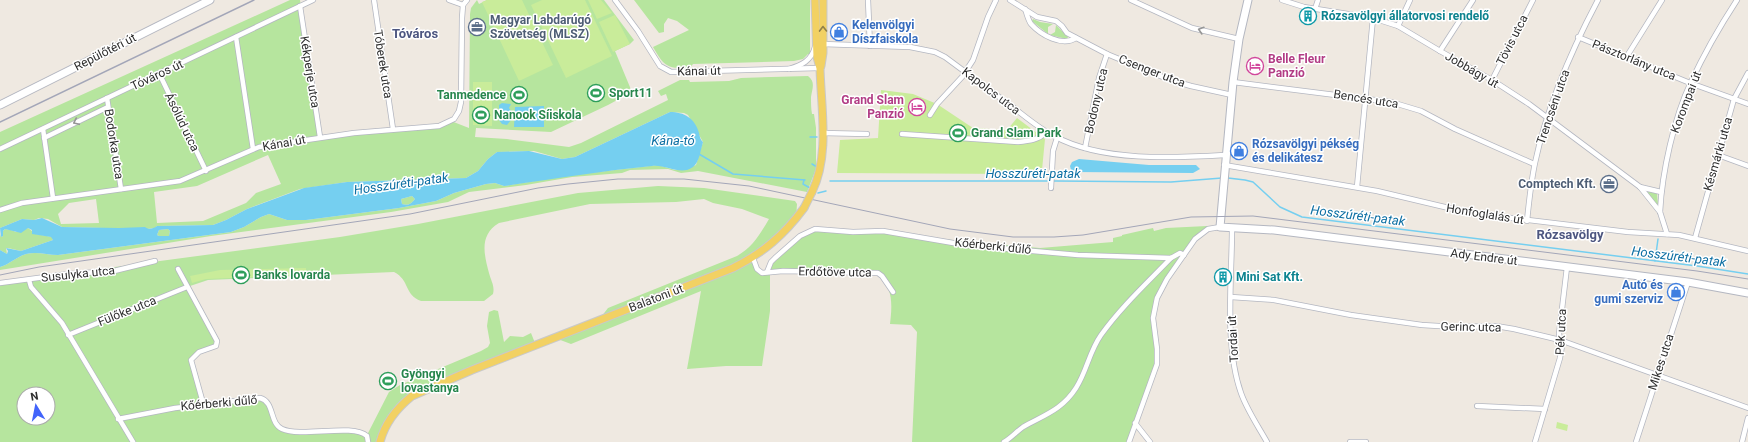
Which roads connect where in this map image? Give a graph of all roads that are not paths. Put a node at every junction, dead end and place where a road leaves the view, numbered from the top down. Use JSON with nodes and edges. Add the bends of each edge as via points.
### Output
{"nodes":[{"id":1,"x":210,"y":0,"type":"edge"},
{"id":2,"x":313,"y":0,"type":"edge"},
{"id":3,"x":374,"y":0,"type":"edge"},
{"id":4,"x":449,"y":0,"type":"edge"},
{"id":5,"x":467,"y":0,"type":"edge"},
{"id":6,"x":615,"y":0,"type":"edge"},
{"id":7,"x":815,"y":0,"type":"edge"},
{"id":8,"x":823,"y":0,"type":"edge"},
{"id":9,"x":868,"y":0,"type":"edge"},
{"id":10,"x":996,"y":0,"type":"edge"},
{"id":11,"x":1010,"y":0,"type":"edge"},
{"id":12,"x":1131,"y":0,"type":"edge"},
{"id":13,"x":1248,"y":0,"type":"edge"},
{"id":14,"x":1282,"y":0,"type":"edge"},
{"id":15,"x":1318,"y":0,"type":"edge"},
{"id":16,"x":1410,"y":0,"type":"edge"},
{"id":17,"x":1473,"y":0,"type":"edge"},
{"id":18,"x":1533,"y":0,"type":"edge"},
{"id":19,"x":1598,"y":0,"type":"edge"},
{"id":20,"x":1662,"y":0,"type":"edge"},
{"id":21,"x":1737,"y":0,"type":"edge"},
{"id":22,"x":463,"y":5,"type":"junction"},
{"id":23,"x":300,"y":6,"type":"junction"},
{"id":24,"x":1025,"y":9,"type":"junction"},
{"id":25,"x":1315,"y":9,"type":"junction"},
{"id":26,"x":1373,"y":18,"type":"junction"},
{"id":27,"x":1398,"y":26,"type":"junction"},
{"id":28,"x":236,"y":37,"type":"junction"},
{"id":29,"x":1578,"y":37,"type":"junction"},
{"id":30,"x":1076,"y":38,"type":"junction"},
{"id":31,"x":817,"y":39,"type":"junction"},
{"id":32,"x":1240,"y":39,"type":"junction"},
{"id":33,"x":823,"y":45,"type":"junction"},
{"id":34,"x":870,"y":46,"type":"junction"},
{"id":35,"x":1440,"y":51,"type":"junction"},
{"id":36,"x":1107,"y":54,"type":"junction"},
{"id":37,"x":1627,"y":56,"type":"junction"},
{"id":38,"x":820,"y":68,"type":"junction"},
{"id":39,"x":789,"y":69,"type":"junction"},
{"id":40,"x":966,"y":72,"type":"junction"},
{"id":41,"x":159,"y":73,"type":"junction"},
{"id":42,"x":1748,"y":73,"type":"edge"},
{"id":43,"x":1492,"y":80,"type":"junction"},
{"id":44,"x":1233,"y":82,"type":"junction"},
{"id":45,"x":1690,"y":83,"type":"junction"},
{"id":46,"x":1232,"y":95,"type":"junction"},
{"id":47,"x":107,"y":98,"type":"junction"},
{"id":48,"x":1366,"y":98,"type":"junction"},
{"id":49,"x":1734,"y":99,"type":"junction"},
{"id":50,"x":1748,"y":104,"type":"edge"},
{"id":51,"x":0,"y":105,"type":"edge"},
{"id":52,"x":108,"y":107,"type":"junction"},
{"id":53,"x":930,"y":115,"type":"dead end"},
{"id":54,"x":1546,"y":117,"type":"junction"},
{"id":55,"x":43,"y":129,"type":"junction"},
{"id":56,"x":393,"y":129,"type":"junction"},
{"id":57,"x":1046,"y":132,"type":"junction"},
{"id":58,"x":822,"y":133,"type":"junction"},
{"id":59,"x":867,"y":134,"type":"dead end"},
{"id":60,"x":902,"y":134,"type":"dead end"},
{"id":61,"x":320,"y":137,"type":"junction"},
{"id":62,"x":44,"y":138,"type":"junction"},
{"id":63,"x":1057,"y":138,"type":"junction"},
{"id":64,"x":1085,"y":148,"type":"junction"},
{"id":65,"x":0,"y":149,"type":"edge"},
{"id":66,"x":253,"y":149,"type":"junction"},
{"id":67,"x":1225,"y":155,"type":"junction"},
{"id":68,"x":1718,"y":155,"type":"junction"},
{"id":69,"x":1534,"y":164,"type":"junction"},
{"id":70,"x":1224,"y":165,"type":"junction"},
{"id":71,"x":1748,"y":166,"type":"edge"},
{"id":72,"x":206,"y":171,"type":"junction"},
{"id":73,"x":1051,"y":186,"type":"dead end"},
{"id":74,"x":1357,"y":187,"type":"junction"},
{"id":75,"x":1640,"y":187,"type":"junction"},
{"id":76,"x":121,"y":189,"type":"junction"},
{"id":77,"x":1661,"y":192,"type":"junction"},
{"id":78,"x":53,"y":198,"type":"junction"},
{"id":79,"x":0,"y":210,"type":"edge"},
{"id":80,"x":1660,"y":212,"type":"junction"},
{"id":81,"x":1527,"y":221,"type":"junction"},
{"id":82,"x":1220,"y":227,"type":"junction"},
{"id":83,"x":1232,"y":228,"type":"junction"},
{"id":84,"x":1668,"y":234,"type":"junction"},
{"id":85,"x":1694,"y":238,"type":"junction"},
{"id":86,"x":1748,"y":251,"type":"edge"},
{"id":87,"x":1184,"y":254,"type":"junction"},
{"id":88,"x":752,"y":258,"type":"junction"},
{"id":89,"x":1171,"y":258,"type":"junction"},
{"id":90,"x":155,"y":261,"type":"dead end"},
{"id":91,"x":1567,"y":267,"type":"junction"},
{"id":92,"x":178,"y":269,"type":"dead end"},
{"id":93,"x":767,"y":272,"type":"junction"},
{"id":94,"x":29,"y":280,"type":"junction"},
{"id":95,"x":1688,"y":282,"type":"junction"},
{"id":96,"x":0,"y":283,"type":"edge"},
{"id":97,"x":187,"y":287,"type":"junction"},
{"id":98,"x":893,"y":292,"type":"dead end"},
{"id":99,"x":1748,"y":292,"type":"edge"},
{"id":100,"x":1231,"y":297,"type":"junction"},
{"id":101,"x":68,"y":335,"type":"junction"},
{"id":102,"x":1560,"y":340,"type":"junction"},
{"id":103,"x":1657,"y":375,"type":"junction"},
{"id":104,"x":203,"y":403,"type":"junction"},
{"id":105,"x":1477,"y":406,"type":"dead end"},
{"id":106,"x":1748,"y":408,"type":"edge"},
{"id":107,"x":1545,"y":409,"type":"junction"},
{"id":108,"x":1748,"y":418,"type":"edge"},
{"id":109,"x":118,"y":419,"type":"junction"},
{"id":110,"x":1135,"y":424,"type":"junction"},
{"id":111,"x":132,"y":442,"type":"edge"},
{"id":112,"x":368,"y":442,"type":"edge"},
{"id":113,"x":380,"y":442,"type":"edge"},
{"id":114,"x":1004,"y":442,"type":"edge"},
{"id":115,"x":1129,"y":442,"type":"edge"},
{"id":116,"x":1150,"y":442,"type":"edge"},
{"id":117,"x":1267,"y":442,"type":"edge"},
{"id":118,"x":1350,"y":442,"type":"edge"},
{"id":119,"x":1366,"y":442,"type":"edge"},
{"id":120,"x":1535,"y":442,"type":"edge"},
{"id":121,"x":1636,"y":442,"type":"edge"},
{"id":122,"x":1742,"y":442,"type":"edge"}],
"edges":[{"from":1,"to":51,"type":"street","name":"Repülőtéri út"},
{"from":2,"to":23,"type":"street","name":"Tóváros út"},
{"from":3,"to":56,"type":"street","name":"Tóberek utca"},
{"from":4,"to":22,"type":"street"},
{"from":5,"to":22,"type":"street"},
{"from":6,"to":39,"type":"street","name":"Kánai út","via":[[657,61],[667,70],[677,72]]},
{"from":7,"to":31,"type":"main road","name":"Balatoni út"},
{"from":33,"to":8,"type":"main road","name":"Balatoni út","one_way":true},
{"from":9,"to":34,"type":"street"},
{"from":10,"to":40,"type":"street","via":[[977,51]]},
{"from":11,"to":24,"type":"street","name":"Csenger utca"},
{"from":32,"to":12,"type":"street","one_way":true,"via":[[1192,28]]},
{"from":13,"to":32,"type":"street"},
{"from":14,"to":25,"type":"street","name":"Jobbágy út"},
{"from":15,"to":25,"type":"street"},
{"from":16,"to":27,"type":"street"},
{"from":17,"to":35,"type":"street"},
{"from":18,"to":43,"type":"street","name":"Tövis utca"},
{"from":19,"to":29,"type":"street","name":"Trencséni utca"},
{"from":20,"to":37,"type":"street"},
{"from":21,"to":45,"type":"street","name":"Korompai út"},
{"from":22,"to":56,"type":"street","name":"Kánai út","via":[[461,102],[457,115],[439,126]]},
{"from":23,"to":28,"type":"street","name":"Tóváros út"},
{"from":23,"to":61,"type":"street","name":"Kékperje utca"},
{"from":24,"to":30,"type":"street","name":"Csenger utca","via":[[1037,18],[1059,23]]},
{"from":24,"to":30,"type":"street","name":"Csenger utca","via":[[1030,22],[1046,35],[1067,42]]},
{"from":25,"to":26,"type":"street","name":"Jobbágy út"},
{"from":26,"to":27,"type":"street","name":"Jobbágy út"},
{"from":26,"to":48,"type":"street"},
{"from":27,"to":35,"type":"street","name":"Jobbágy út"},
{"from":28,"to":41,"type":"street","name":"Tóváros út"},
{"from":28,"to":66,"type":"street"},
{"from":29,"to":37,"type":"street","name":"Pásztorlány utca"},
{"from":29,"to":54,"type":"street","name":"Trencséni utca"},
{"from":30,"to":36,"type":"street","name":"Csenger utca"},
{"from":31,"to":33,"type":"street"},
{"from":31,"to":38,"type":"main road","name":"Balatoni út"},
{"from":31,"to":39,"type":"street","via":[[810,59]]},
{"from":32,"to":44,"type":"street"},
{"from":33,"to":34,"type":"street","name":"Kapolcs utca"},
{"from":33,"to":38,"type":"main road","name":"Balatoni út","via":[[824,53]]},
{"from":34,"to":40,"type":"street","name":"Kapolcs utca","via":[[928,50],[945,57]]},
{"from":35,"to":43,"type":"street","name":"Jobbágy út"},
{"from":36,"to":46,"type":"street","name":"Csenger utca","via":[[1170,80]]},
{"from":36,"to":64,"type":"street","name":"Bodony utca","via":[[1099,78]]},
{"from":37,"to":45,"type":"street","name":"Pásztorlány utca"},
{"from":38,"to":39,"type":"street","name":"Kánai út"},
{"from":38,"to":58,"type":"main road","name":"Balatoni út"},
{"from":40,"to":53,"type":"street"},
{"from":40,"to":57,"type":"street","name":"Kapolcs utca"},
{"from":41,"to":47,"type":"street","name":"Tóváros út"},
{"from":41,"to":72,"type":"street","name":"Ásólúd utca"},
{"from":42,"to":49,"type":"street","name":"Késmárki utca"},
{"from":43,"to":54,"type":"street","name":"Jobbágy út"},
{"from":44,"to":46,"type":"street"},
{"from":44,"to":48,"type":"street","name":"Bencés utca"},
{"from":45,"to":49,"type":"street","name":"Pásztorlány utca"},
{"from":45,"to":77,"type":"street","name":"Korompai út","via":[[1675,128]]},
{"from":46,"to":67,"type":"street"},
{"from":47,"to":52,"type":"street","name":"Bodorka utca"},
{"from":47,"to":55,"type":"street","name":"Tóváros út"},
{"from":48,"to":69,"type":"street","name":"Bencés utca","via":[[1420,111]]},
{"from":48,"to":74,"type":"street"},
{"from":49,"to":50,"type":"street","name":"Pásztorlány utca"},
{"from":49,"to":68,"type":"street","name":"Késmárki utca"},
{"from":52,"to":62,"type":"street","one_way":true},
{"from":52,"to":76,"type":"street","name":"Bodorka utca"},
{"from":54,"to":69,"type":"street","name":"Trencséni utca"},
{"from":54,"to":75,"type":"street","name":"Jobbágy út"},
{"from":55,"to":62,"type":"street"},
{"from":55,"to":65,"type":"street","name":"Tóváros út"},
{"from":56,"to":61,"type":"street","name":"Kánai út"},
{"from":57,"to":60,"type":"street","via":[[1036,139],[1018,142]]},
{"from":57,"to":63,"type":"street","name":"Kapolcs utca"},
{"from":58,"to":59,"type":"street"},
{"from":58,"to":88,"type":"main road","name":"Balatoni út","bridge":true,"via":[[822,164],[804,208],[781,236]]},
{"from":61,"to":66,"type":"street","name":"Kánai út"},
{"from":62,"to":78,"type":"street"},
{"from":63,"to":64,"type":"street","name":"Kapolcs utca"},
{"from":63,"to":73,"type":"street","via":[[1053,151]]},
{"from":64,"to":67,"type":"street","name":"Kapolcs utca","via":[[1152,157]]},
{"from":66,"to":72,"type":"street","name":"Kánai út"},
{"from":67,"to":70,"type":"street"},
{"from":68,"to":71,"type":"street"},
{"from":68,"to":85,"type":"street","name":"Késmárki utca"},
{"from":69,"to":81,"type":"street","name":"Trencséni utca"},
{"from":70,"to":74,"type":"street","name":"Honfoglalás út"},
{"from":70,"to":82,"type":"street"},
{"from":72,"to":76,"type":"street","name":"Kánai út","via":[[180,181]]},
{"from":74,"to":81,"type":"street","name":"Honfoglalás út","via":[[1455,210]]},
{"from":75,"to":77,"type":"street","name":"Jobbágy út"},
{"from":75,"to":80,"type":"street","name":"Jobbágy út"},
{"from":76,"to":78,"type":"street","name":"Kánai út"},
{"from":77,"to":80,"type":"street","name":"Korompai út"},
{"from":78,"to":79,"type":"street","name":"Kánai út"},
{"from":80,"to":84,"type":"street","name":"Jobbágy út"},
{"from":81,"to":84,"type":"street","name":"Honfoglalás út"},
{"from":82,"to":83,"type":"street","name":"Ady Endre út"},
{"from":82,"to":87,"type":"street","via":[[1211,228],[1199,235]]},
{"from":83,"to":91,"type":"street","name":"Ady Endre út","via":[[1274,230]]},
{"from":83,"to":100,"type":"street","name":"Tordai út"},
{"from":84,"to":85,"type":"street","name":"Honfoglalás út"},
{"from":85,"to":86,"type":"street","name":"Honfoglalás út"},
{"from":87,"to":89,"type":"street","name":"Kőérberki dűlő","via":[[1180,253]]},
{"from":87,"to":110,"type":"street","via":[[1167,279],[1154,306],[1157,364]]},
{"from":88,"to":93,"type":"street","via":[[757,269]]},
{"from":88,"to":113,"type":"main road","name":"Balatoni út","via":[[733,268],[420,392],[395,411]]},
{"from":89,"to":93,"type":"street","name":"Kőérberki dűlő","via":[[1078,255],[965,245],[883,231],[815,229],[800,236],[775,258]]},
{"from":89,"to":114,"type":"street","name":"Kőérberki dűlő","via":[[1136,293],[1102,333],[1070,397],[1049,415],[1024,427]]},
{"from":90,"to":94,"type":"street","name":"Susulyka utca","via":[[114,271]]},
{"from":91,"to":95,"type":"street","name":"Ady Endre út"},
{"from":91,"to":102,"type":"street","name":"Pék utca"},
{"from":92,"to":97,"type":"street"},
{"from":93,"to":98,"type":"street","name":"Erdőtöve utca","via":[[878,273]]},
{"from":94,"to":96,"type":"street","name":"Susulyka utca"},
{"from":94,"to":101,"type":"street","via":[[31,288],[62,323]]},
{"from":95,"to":99,"type":"street","name":"Ady Endre út"},
{"from":95,"to":103,"type":"street","name":"Mikes utca"},
{"from":97,"to":101,"type":"street","name":"Fülőke utca"},
{"from":97,"to":104,"type":"street","via":[[218,343],[213,348],[199,352],[191,360]]},
{"from":100,"to":102,"type":"street","name":"Gerinc utca","via":[[1274,300],[1422,325],[1496,326]]},
{"from":100,"to":117,"type":"street","name":"Tordai út","via":[[1234,368],[1244,400]]},
{"from":101,"to":109,"type":"street"},
{"from":102,"to":103,"type":"street","name":"Gerinc utca"},
{"from":102,"to":107,"type":"street","name":"Pék utca","via":[[1560,358]]},
{"from":103,"to":106,"type":"street","name":"Gerinc utca"},
{"from":103,"to":121,"type":"street","name":"Mikes utca"},
{"from":104,"to":109,"type":"street","name":"Kőérberki dűlő"},
{"from":104,"to":112,"type":"street","name":"Kőérberki dűlő","via":[[260,398],[267,402],[276,423],[282,429],[358,431],[367,436]]},
{"from":105,"to":107,"type":"street"},
{"from":107,"to":120,"type":"street","name":"Pék utca"},
{"from":108,"to":122,"type":"street"},
{"from":109,"to":111,"type":"street"},
{"from":110,"to":115,"type":"street"},
{"from":110,"to":116,"type":"street"},
{"from":118,"to":119,"type":"street"}]}
